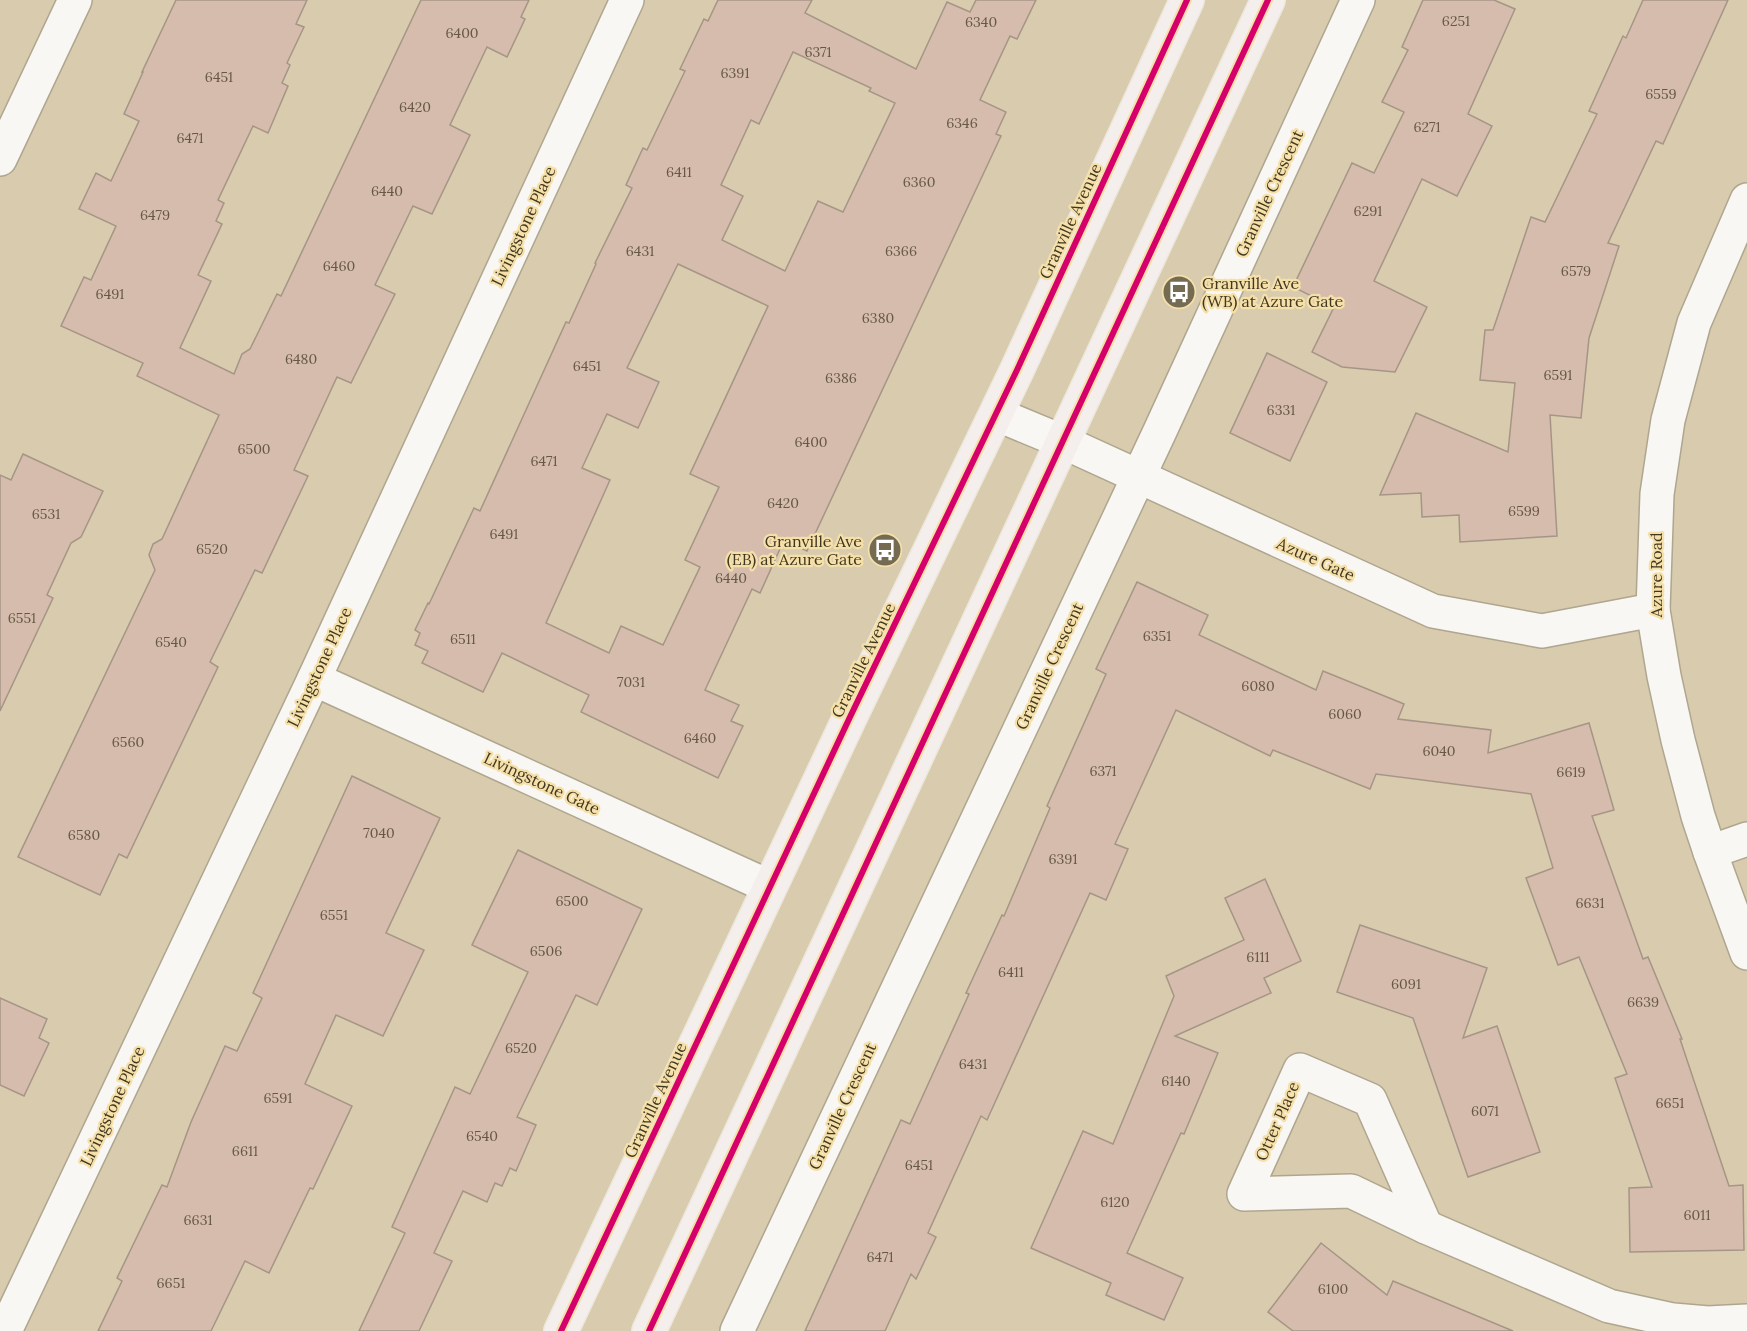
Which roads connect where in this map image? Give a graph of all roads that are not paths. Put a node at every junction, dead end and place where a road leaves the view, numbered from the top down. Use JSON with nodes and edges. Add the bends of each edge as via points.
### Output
{"nodes":[{"id":1,"x":75,"y":0,"type":"edge"},
{"id":2,"x":627,"y":0,"type":"edge"},
{"id":3,"x":1187,"y":0,"type":"edge"},
{"id":4,"x":1268,"y":0,"type":"edge"},
{"id":5,"x":1358,"y":0,"type":"edge"},
{"id":6,"x":0,"y":159,"type":"edge"},
{"id":7,"x":1747,"y":200,"type":"edge"},
{"id":8,"x":996,"y":414,"type":"junction"},
{"id":9,"x":1061,"y":441,"type":"junction"},
{"id":10,"x":1138,"y":476,"type":"junction"},
{"id":11,"x":1653,"y":610,"type":"junction"},
{"id":12,"x":314,"y":679,"type":"junction"},
{"id":13,"x":1747,"y":839,"type":"edge"},
{"id":14,"x":1710,"y":852,"type":"junction"},
{"id":15,"x":770,"y":887,"type":"junction"},
{"id":16,"x":1747,"y":953,"type":"edge"},
{"id":17,"x":1426,"y":1227,"type":"junction"},
{"id":18,"x":1747,"y":1321,"type":"edge"},
{"id":19,"x":5,"y":1331,"type":"edge"},
{"id":20,"x":561,"y":1331,"type":"edge"},
{"id":21,"x":649,"y":1331,"type":"edge"},
{"id":22,"x":736,"y":1331,"type":"edge"}],
"edges":[{"from":1,"to":6,"type":"street"},
{"from":2,"to":12,"type":"street","name":"Livingstone Place"},
{"from":3,"to":8,"type":"main road","name":"Granville Avenue"},
{"from":4,"to":9,"type":"main road"},
{"from":5,"to":10,"type":"street","name":"Granville Crescent"},
{"from":7,"to":11,"type":"street","name":"Azure Road","via":[[1694,323],[1668,420],[1657,494]]},
{"from":8,"to":9,"type":"street","name":"Azure Gate"},
{"from":8,"to":15,"type":"main road","name":"Granville Avenue"},
{"from":9,"to":10,"type":"street","name":"Azure Gate"},
{"from":9,"to":21,"type":"main road"},
{"from":10,"to":11,"type":"street","name":"Azure Gate","via":[[1433,611],[1542,632]]},
{"from":10,"to":22,"type":"street","name":"Granville Crescent"},
{"from":11,"to":14,"type":"street","name":"Azure Road","via":[[1678,740]]},
{"from":12,"to":15,"type":"street","name":"Livingstone Gate"},
{"from":12,"to":19,"type":"street","name":"Livingstone Place"},
{"from":13,"to":14,"type":"street"},
{"from":14,"to":16,"type":"street","name":"Azure Road"},
{"from":15,"to":20,"type":"main road","name":"Granville Avenue"},
{"from":17,"to":17,"type":"street","name":"Otter Place","via":[[1370,1100],[1300,1070],[1244,1194],[1351,1191]]},
{"from":17,"to":18,"type":"street","name":"Otter Place","via":[[1610,1306],[1673,1320]]}]}
